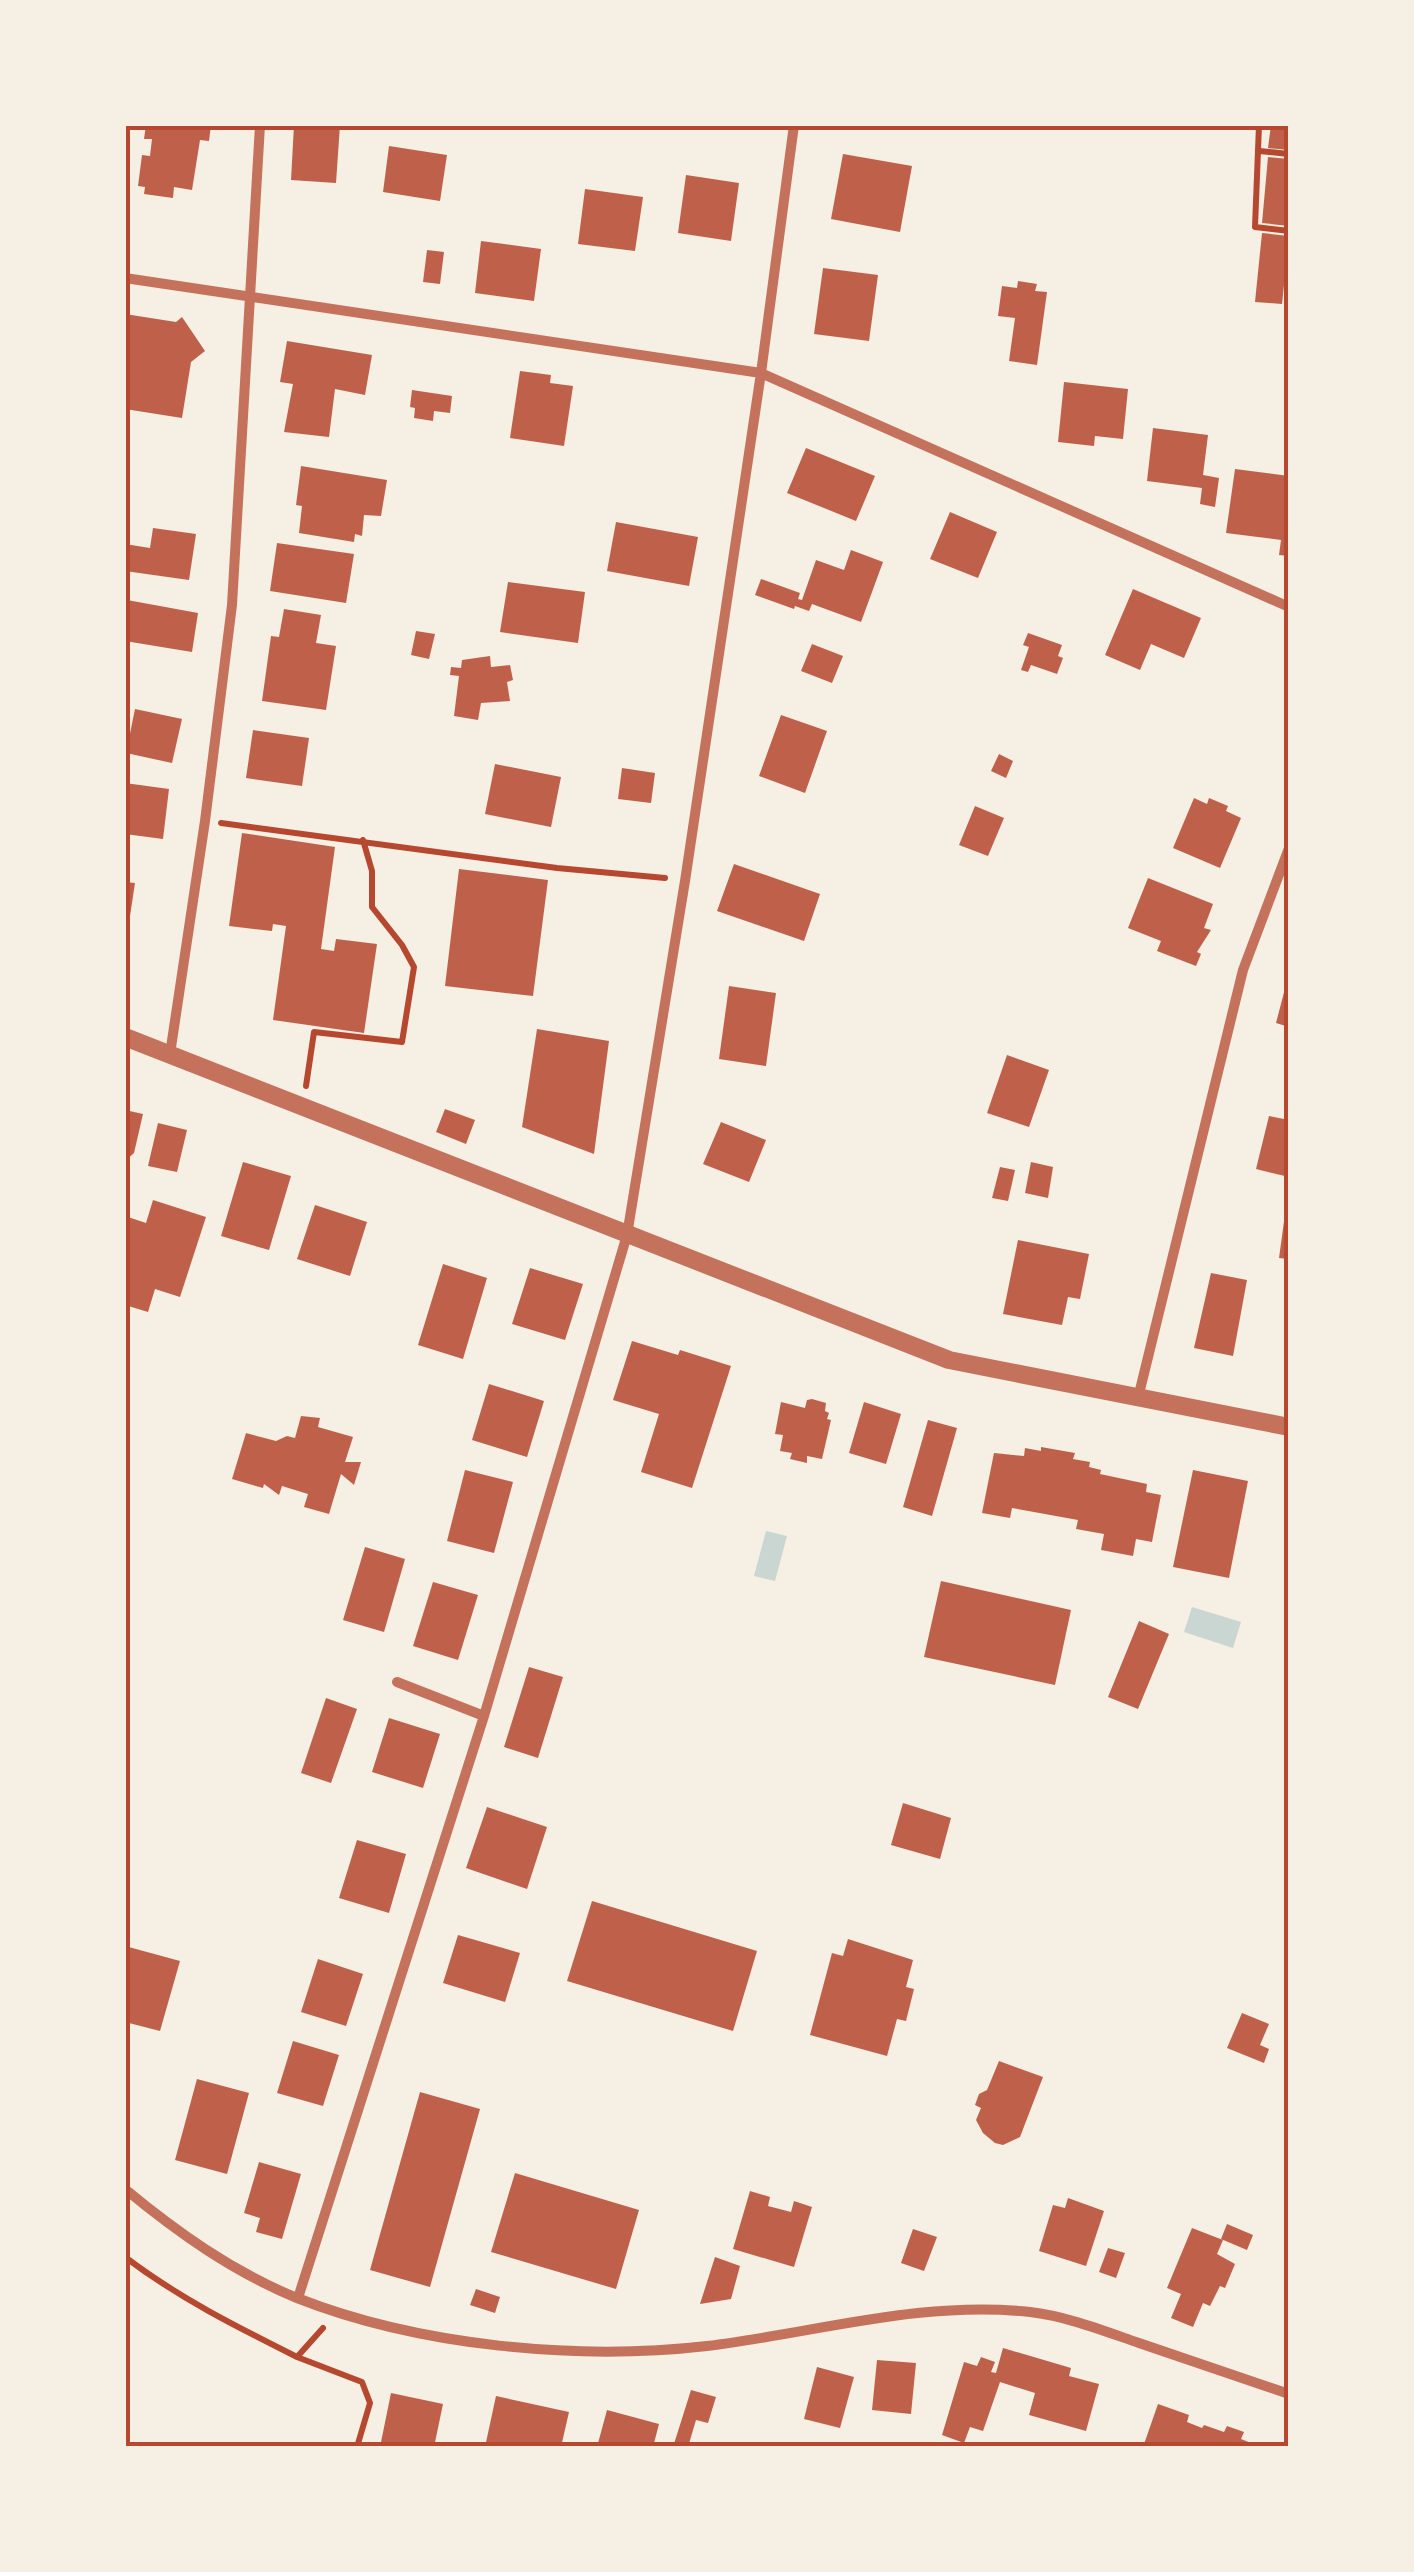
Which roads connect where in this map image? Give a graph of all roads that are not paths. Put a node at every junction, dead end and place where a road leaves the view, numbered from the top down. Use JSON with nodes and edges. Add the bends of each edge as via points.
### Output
{"nodes":[{"id":1,"x":260,"y":125,"type":"edge"},
{"id":2,"x":794,"y":125,"type":"edge"},
{"id":3,"x":125,"y":278,"type":"edge"},
{"id":4,"x":252,"y":297,"type":"junction"},
{"id":5,"x":761,"y":373,"type":"junction"},
{"id":6,"x":1289,"y":607,"type":"edge"},
{"id":7,"x":1289,"y":848,"type":"edge"},
{"id":8,"x":125,"y":1037,"type":"edge"},
{"id":9,"x":170,"y":1054,"type":"junction"},
{"id":10,"x":627,"y":1235,"type":"junction"},
{"id":11,"x":1138,"y":1398,"type":"junction"},
{"id":12,"x":1289,"y":1427,"type":"edge"},
{"id":13,"x":397,"y":1682,"type":"dead end"},
{"id":14,"x":484,"y":1716,"type":"junction"},
{"id":15,"x":125,"y":2189,"type":"edge"},
{"id":16,"x":298,"y":2298,"type":"junction"},
{"id":17,"x":1289,"y":2394,"type":"edge"}],
"edges":[{"from":1,"to":4,"type":"street"},
{"from":2,"to":5,"type":"street"},
{"from":3,"to":4,"type":"street"},
{"from":4,"to":5,"type":"street"},
{"from":4,"to":9,"type":"street","via":[[232,604]]},
{"from":5,"to":6,"type":"street"},
{"from":5,"to":10,"type":"street"},
{"from":7,"to":11,"type":"street","via":[[1243,970]]},
{"from":8,"to":9,"type":"street"},
{"from":9,"to":10,"type":"street"},
{"from":10,"to":11,"type":"street","via":[[949,1360]]},
{"from":10,"to":14,"type":"street"},
{"from":11,"to":12,"type":"street"},
{"from":13,"to":14,"type":"street"},
{"from":14,"to":16,"type":"street"},
{"from":15,"to":16,"type":"street","via":[[176,2231]]},
{"from":16,"to":17,"type":"street","via":[[369,2322],[475,2342],[585,2352],[706,2346],[912,2313],[1032,2312]]}]}
